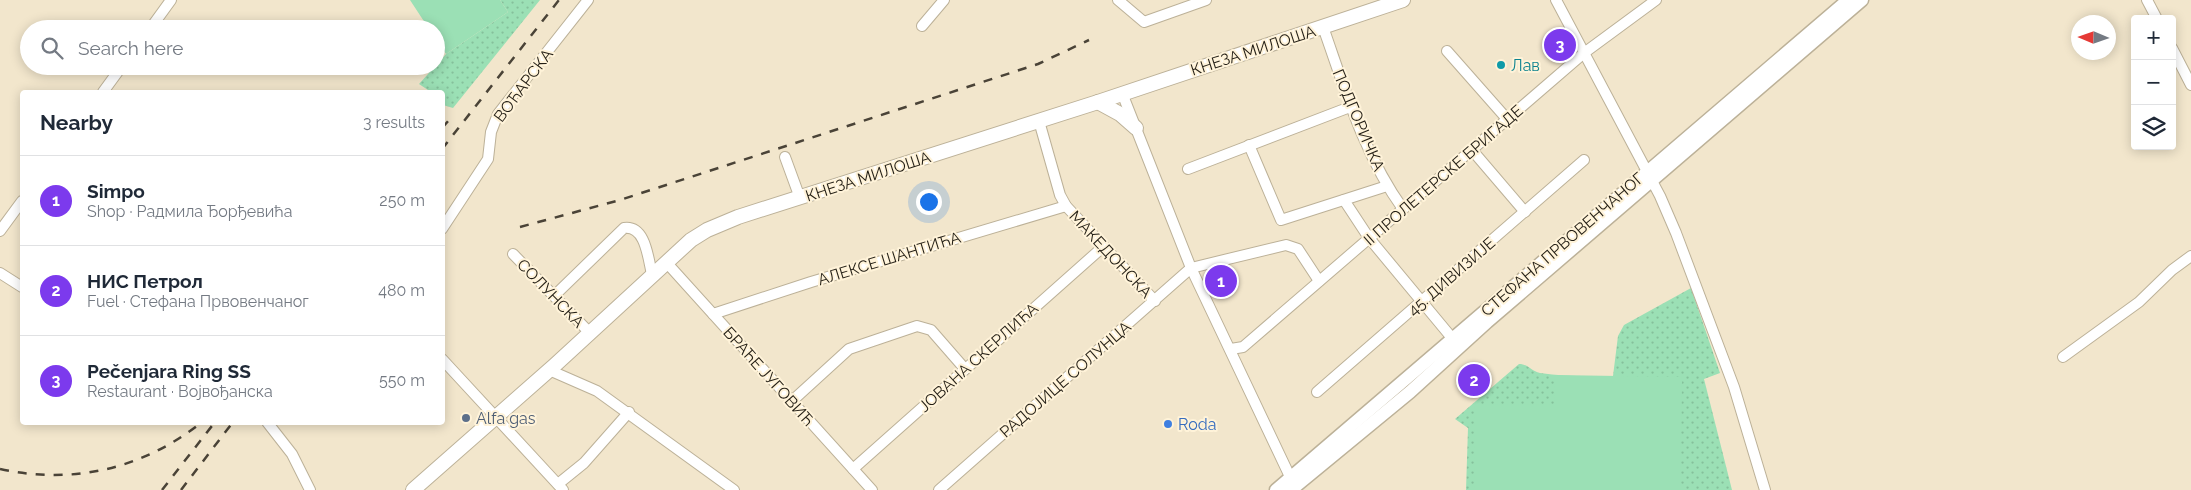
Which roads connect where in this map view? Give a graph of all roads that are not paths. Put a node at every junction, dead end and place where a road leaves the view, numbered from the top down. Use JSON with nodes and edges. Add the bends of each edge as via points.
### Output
{"nodes":[{"id":1,"x":171,"y":0,"type":"edge"},
{"id":2,"x":588,"y":0,"type":"edge"},
{"id":3,"x":944,"y":0,"type":"edge"},
{"id":4,"x":1118,"y":0,"type":"edge"},
{"id":5,"x":1206,"y":0,"type":"edge"},
{"id":6,"x":1403,"y":0,"type":"edge"},
{"id":7,"x":1556,"y":0,"type":"edge"},
{"id":8,"x":1656,"y":0,"type":"edge"},
{"id":9,"x":1848,"y":0,"type":"edge"},
{"id":10,"x":1862,"y":0,"type":"edge"},
{"id":11,"x":2147,"y":0,"type":"edge"},
{"id":12,"x":2155,"y":15,"type":"edge"},
{"id":13,"x":157,"y":20,"type":"edge"},
{"id":14,"x":922,"y":26,"type":"dead end"},
{"id":15,"x":1323,"y":27,"type":"junction"},
{"id":16,"x":1447,"y":51,"type":"dead end"},
{"id":17,"x":1584,"y":53,"type":"junction"},
{"id":18,"x":2176,"y":56,"type":"edge"},
{"id":19,"x":115,"y":75,"type":"edge"},
{"id":20,"x":2191,"y":85,"type":"edge"},
{"id":21,"x":104,"y":90,"type":"edge"},
{"id":22,"x":1122,"y":93,"type":"junction"},
{"id":23,"x":1098,"y":102,"type":"junction"},
{"id":24,"x":1350,"y":107,"type":"junction"},
{"id":25,"x":1507,"y":119,"type":"junction"},
{"id":26,"x":1039,"y":121,"type":"junction"},
{"id":27,"x":1136,"y":128,"type":"junction"},
{"id":28,"x":1249,"y":145,"type":"junction"},
{"id":29,"x":1472,"y":150,"type":"junction"},
{"id":30,"x":785,"y":158,"type":"dead end"},
{"id":31,"x":1584,"y":160,"type":"dead end"},
{"id":32,"x":1188,"y":169,"type":"dead end"},
{"id":33,"x":1649,"y":176,"type":"junction"},
{"id":34,"x":1387,"y":186,"type":"junction"},
{"id":35,"x":800,"y":198,"type":"junction"},
{"id":36,"x":1344,"y":200,"type":"junction"},
{"id":37,"x":20,"y":204,"type":"edge"},
{"id":38,"x":1066,"y":206,"type":"junction"},
{"id":39,"x":1403,"y":209,"type":"junction"},
{"id":40,"x":1524,"y":212,"type":"junction"},
{"id":41,"x":445,"y":224,"type":"edge"},
{"id":42,"x":1,"y":229,"type":"edge"},
{"id":43,"x":1369,"y":238,"type":"junction"},
{"id":44,"x":1104,"y":246,"type":"junction"},
{"id":45,"x":513,"y":254,"type":"dead end"},
{"id":46,"x":2191,"y":256,"type":"edge"},
{"id":47,"x":666,"y":262,"type":"junction"},
{"id":48,"x":1191,"y":268,"type":"junction"},
{"id":49,"x":0,"y":274,"type":"edge"},
{"id":50,"x":652,"y":274,"type":"junction"},
{"id":51,"x":0,"y":281,"type":"edge"},
{"id":52,"x":1319,"y":281,"type":"junction"},
{"id":53,"x":20,"y":287,"type":"edge"},
{"id":54,"x":20,"y":287,"type":"edge"},
{"id":55,"x":554,"y":296,"type":"junction"},
{"id":56,"x":1155,"y":301,"type":"junction"},
{"id":57,"x":1422,"y":301,"type":"junction"},
{"id":58,"x":713,"y":314,"type":"junction"},
{"id":59,"x":1484,"y":318,"type":"junction"},
{"id":60,"x":589,"y":332,"type":"junction"},
{"id":61,"x":1452,"y":338,"type":"junction"},
{"id":62,"x":1231,"y":349,"type":"junction"},
{"id":63,"x":2064,"y":357,"type":"dead end"},
{"id":64,"x":445,"y":362,"type":"edge"},
{"id":65,"x":965,"y":369,"type":"junction"},
{"id":66,"x":549,"y":370,"type":"junction"},
{"id":67,"x":1318,"y":392,"type":"dead end"},
{"id":68,"x":792,"y":401,"type":"junction"},
{"id":69,"x":629,"y":412,"type":"junction"},
{"id":70,"x":497,"y":416,"type":"junction"},
{"id":71,"x":269,"y":425,"type":"edge"},
{"id":72,"x":853,"y":469,"type":"junction"},
{"id":73,"x":1292,"y":484,"type":"edge"},
{"id":74,"x":561,"y":487,"type":"edge"},
{"id":75,"x":310,"y":490,"type":"edge"},
{"id":76,"x":413,"y":490,"type":"edge"},
{"id":77,"x":734,"y":490,"type":"edge"},
{"id":78,"x":872,"y":490,"type":"edge"},
{"id":79,"x":939,"y":490,"type":"edge"},
{"id":80,"x":1276,"y":490,"type":"edge"},
{"id":81,"x":1764,"y":490,"type":"edge"}],
"edges":[{"from":1,"to":13,"type":"street"},
{"from":2,"to":41,"type":"street","name":"ВОЋАРСКА","via":[[498,114],[491,132],[488,158]]},
{"from":3,"to":14,"type":"street"},
{"from":4,"to":5,"type":"street","via":[[1144,22]]},
{"from":6,"to":15,"type":"main road","name":"КНЕЗА МИЛОША"},
{"from":7,"to":17,"type":"street"},
{"from":8,"to":17,"type":"street","name":"II ПРОЛЕТЕРСКЕ БРИГАДЕ"},
{"from":9,"to":33,"type":"street","name":"СТЕФАНА ПРВОВЕНЧАНОГ"},
{"from":10,"to":33,"type":"street","name":"СТЕФАНА ПРВОВЕНЧАНОГ"},
{"from":11,"to":12,"type":"street"},
{"from":15,"to":22,"type":"main road","name":"КНЕЗА МИЛОША"},
{"from":15,"to":24,"type":"street","name":"ПОДГОРИЧКА"},
{"from":16,"to":25,"type":"street"},
{"from":17,"to":25,"type":"street","name":"II ПРОЛЕТЕРСКЕ БРИГАДЕ"},
{"from":17,"to":33,"type":"street"},
{"from":18,"to":20,"type":"street"},
{"from":19,"to":21,"type":"street"},
{"from":22,"to":23,"type":"main road","name":"КНЕЗА МИЛОША"},
{"from":22,"to":27,"type":"street"},
{"from":23,"to":26,"type":"main road","name":"КНЕЗА МИЛОША"},
{"from":23,"to":27,"type":"main road","via":[[1120,114]]},
{"from":24,"to":28,"type":"street"},
{"from":24,"to":34,"type":"street","name":"ПОДГОРИЧКА"},
{"from":25,"to":29,"type":"street","name":"II ПРОЛЕТЕРСКЕ БРИГАДЕ"},
{"from":26,"to":35,"type":"main road","name":"КНЕЗА МИЛОША"},
{"from":26,"to":38,"type":"street","name":"МАКЕДОНСКА"},
{"from":27,"to":48,"type":"street"},
{"from":28,"to":32,"type":"street"},
{"from":28,"to":36,"type":"street","via":[[1280,220]]},
{"from":29,"to":39,"type":"street","name":"II ПРОЛЕТЕРСКЕ БРИГАДЕ"},
{"from":29,"to":40,"type":"street"},
{"from":30,"to":35,"type":"street"},
{"from":31,"to":40,"type":"street","name":"45. ДИВИЗИЈЕ"},
{"from":33,"to":59,"type":"street","name":"СТЕФАНА ПРВОВЕНЧАНОГ"},
{"from":33,"to":81,"type":"street","via":[[1676,233],[1734,387]]},
{"from":34,"to":36,"type":"street"},
{"from":34,"to":39,"type":"street","name":"ПОДГОРИЧКА"},
{"from":35,"to":47,"type":"main road","name":"КНЕЗА МИЛОША","via":[[707,230],[690,240]]},
{"from":36,"to":43,"type":"street"},
{"from":37,"to":42,"type":"street"},
{"from":38,"to":44,"type":"street","name":"МАКЕДОНСКА"},
{"from":38,"to":58,"type":"street","name":"АЛЕКСЕ ШАНТИЋА"},
{"from":39,"to":43,"type":"street","name":"II ПРОЛЕТЕРСКЕ БРИГАДЕ"},
{"from":40,"to":57,"type":"street","name":"45. ДИВИЗИЈЕ"},
{"from":43,"to":52,"type":"street","name":"II ПРОЛЕТЕРСКЕ БРИГАДЕ"},
{"from":43,"to":57,"type":"street"},
{"from":44,"to":56,"type":"street","name":"МАКЕДОНСКА"},
{"from":44,"to":65,"type":"street","name":"ЈОВАНА СКЕРЛИЋА"},
{"from":45,"to":55,"type":"street","name":"СОЛУНСКА"},
{"from":46,"to":63,"type":"street","via":[[2139,302]]},
{"from":47,"to":50,"type":"main road","name":"КНЕЗА МИЛОША"},
{"from":47,"to":58,"type":"street","name":"БРАЋЕ ЈУГОВИЋ"},
{"from":48,"to":52,"type":"street","via":[[1286,245],[1298,249]]},
{"from":48,"to":56,"type":"street","name":"РАДОЈИЦЕ СОЛУНЦА"},
{"from":48,"to":62,"type":"street"},
{"from":49,"to":53,"type":"street"},
{"from":50,"to":55,"type":"street","via":[[641,234],[635,229],[624,228]]},
{"from":50,"to":60,"type":"main road","name":"КНЕЗА МИЛОША"},
{"from":51,"to":54,"type":"street"},
{"from":52,"to":62,"type":"street","name":"II ПРОЛЕТЕРСКЕ БРИГАДЕ","via":[[1243,347]]},
{"from":55,"to":60,"type":"street","name":"СОЛУНСКА"},
{"from":56,"to":79,"type":"street","name":"РАДОЈИЦЕ СОЛУНЦА"},
{"from":57,"to":61,"type":"street"},
{"from":57,"to":67,"type":"street","name":"45. ДИВИЗИЈЕ"},
{"from":58,"to":68,"type":"street","name":"БРАЋЕ ЈУГОВИЋ"},
{"from":59,"to":61,"type":"street","name":"СТЕФАНА ПРВОВЕНЧАНОГ"},
{"from":59,"to":73,"type":"street","name":"СТЕФАНА ПРВОВЕНЧАНОГ","via":[[1410,392]]},
{"from":60,"to":66,"type":"main road","name":"КНЕЗА МИЛОША"},
{"from":61,"to":73,"type":"street","name":"СТЕФАНА ПРВОВЕНЧАНОГ"},
{"from":62,"to":73,"type":"street"},
{"from":64,"to":70,"type":"street"},
{"from":65,"to":68,"type":"street","via":[[931,330],[917,326],[849,349]]},
{"from":65,"to":72,"type":"street","name":"ЈОВАНА СКЕРЛИЋА"},
{"from":66,"to":69,"type":"street","via":[[597,391]]},
{"from":66,"to":70,"type":"main road","name":"КНЕЗА МИЛОША"},
{"from":68,"to":72,"type":"street","name":"БРАЋЕ ЈУГОВИЋ"},
{"from":69,"to":74,"type":"street"},
{"from":69,"to":77,"type":"street"},
{"from":70,"to":74,"type":"street"},
{"from":70,"to":76,"type":"main road","name":"КНЕЗА МИЛОША"},
{"from":71,"to":75,"type":"street","via":[[292,454]]},
{"from":72,"to":78,"type":"street","name":"БРАЋЕ ЈУГОВИЋ"},
{"from":73,"to":80,"type":"street","name":"СТЕФАНА ПРВОВЕНЧАНОГ"}]}
